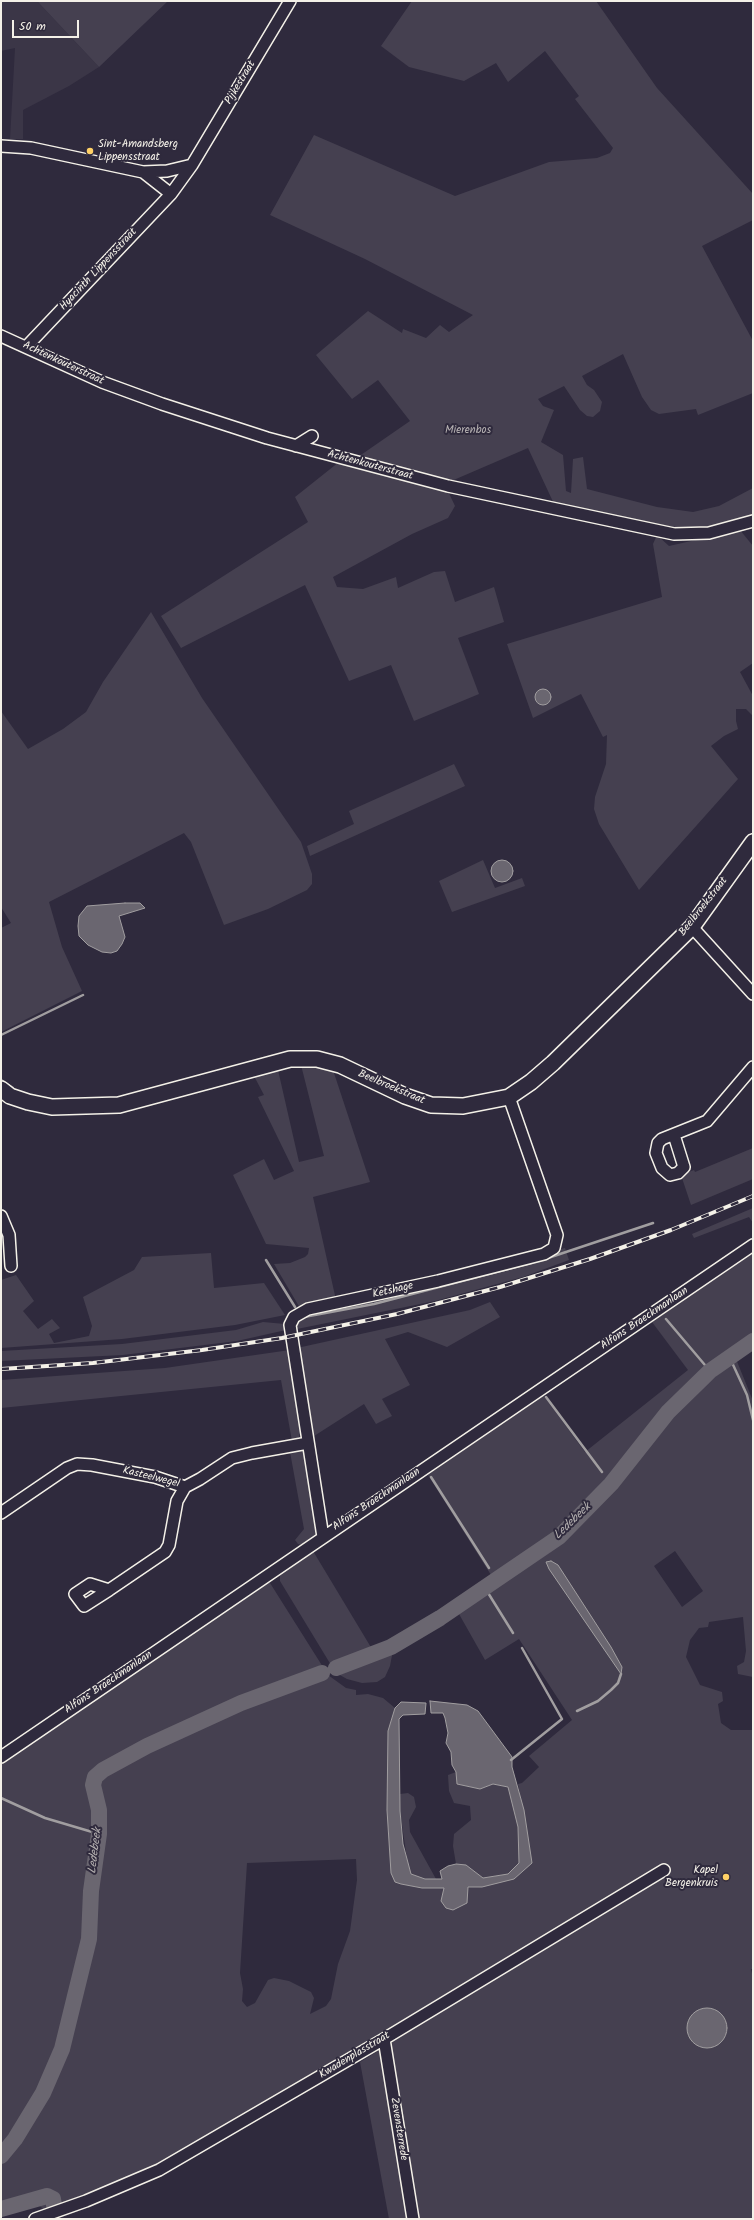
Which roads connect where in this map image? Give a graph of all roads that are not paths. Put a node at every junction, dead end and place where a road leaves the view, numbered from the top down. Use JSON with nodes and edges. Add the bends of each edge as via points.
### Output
{"nodes":[{"id":1,"x":290,"y":1,"type":"edge"},
{"id":2,"x":1,"y":146,"type":"edge"},
{"id":3,"x":192,"y":165,"type":"junction"},
{"id":4,"x":143,"y":172,"type":"junction"},
{"id":5,"x":171,"y":194,"type":"junction"},
{"id":6,"x":1,"y":336,"type":"edge"},
{"id":7,"x":27,"y":346,"type":"junction"},
{"id":8,"x":312,"y":436,"type":"dead end"},
{"id":9,"x":296,"y":446,"type":"junction"},
{"id":10,"x":753,"y":521,"type":"edge"},
{"id":11,"x":753,"y":842,"type":"edge"},
{"id":12,"x":692,"y":927,"type":"junction"},
{"id":13,"x":753,"y":994,"type":"edge"},
{"id":14,"x":753,"y":1067,"type":"edge"},
{"id":15,"x":1,"y":1089,"type":"edge"},
{"id":16,"x":509,"y":1097,"type":"junction"},
{"id":17,"x":674,"y":1135,"type":"dead end"},
{"id":18,"x":1,"y":1216,"type":"edge"},
{"id":19,"x":753,"y":1245,"type":"edge"},
{"id":20,"x":11,"y":1266,"type":"dead end"},
{"id":21,"x":308,"y":1443,"type":"junction"},
{"id":22,"x":185,"y":1486,"type":"junction"},
{"id":23,"x":1,"y":1513,"type":"edge"},
{"id":24,"x":323,"y":1537,"type":"junction"},
{"id":25,"x":109,"y":1590,"type":"dead end"},
{"id":26,"x":1,"y":1757,"type":"edge"},
{"id":27,"x":664,"y":1870,"type":"dead end"},
{"id":28,"x":384,"y":2039,"type":"junction"},
{"id":29,"x":35,"y":2219,"type":"edge"},
{"id":30,"x":413,"y":2219,"type":"edge"}],
"edges":[{"from":1,"to":3,"type":"street","name":"Pijkestraat"},
{"from":2,"to":4,"type":"street","via":[[31,148]]},
{"from":3,"to":4,"type":"street","via":[[167,171]]},
{"from":3,"to":5,"type":"street","name":"Pijkestraat"},
{"from":4,"to":5,"type":"street"},
{"from":5,"to":7,"type":"street","name":"Hyacinth Lippensstraat"},
{"from":6,"to":7,"type":"street","name":"Achtenkouterstraat"},
{"from":7,"to":9,"type":"street","name":"Achtenkouterstraat","via":[[102,382],[162,404]]},
{"from":8,"to":9,"type":"street"},
{"from":9,"to":10,"type":"street","name":"Achtenkouterstraat","via":[[448,486],[674,534],[709,533]]},
{"from":11,"to":12,"type":"street","name":"Beelbroekstraat"},
{"from":12,"to":13,"type":"street"},
{"from":12,"to":16,"type":"street","name":"Beelbroekstraat","via":[[553,1063],[532,1082]]},
{"from":14,"to":17,"type":"street","via":[[708,1122]]},
{"from":15,"to":16,"type":"street","name":"Beelbroekstraat","via":[[10,1096],[52,1107],[119,1105],[290,1059],[317,1059],[340,1065],[405,1096],[431,1105],[464,1106]]},
{"from":16,"to":21,"type":"street","name":"Ketshage","via":[[557,1235],[556,1245],[544,1254],[438,1281],[308,1309],[294,1317],[290,1325]]},
{"from":18,"to":20,"type":"street","via":[[9,1234]]},
{"from":19,"to":24,"type":"street","name":"Alfons Braeckmanlaan"},
{"from":21,"to":22,"type":"street","name":"Kasteelwegel","via":[[232,1458],[200,1480]]},
{"from":21,"to":24,"type":"street","name":"Ketshage"},
{"from":22,"to":23,"type":"street","name":"Kasteelwegel","via":[[155,1477],[77,1464],[67,1468]]},
{"from":22,"to":25,"type":"street","via":[[176,1501],[169,1545],[164,1552]]},
{"from":24,"to":26,"type":"street","name":"Alfons Braeckmanlaan"},
{"from":27,"to":28,"type":"street","name":"Kwadenplasstraat"},
{"from":28,"to":29,"type":"street","name":"Kwadenplasstraat","via":[[159,2170],[86,2201]]},
{"from":28,"to":30,"type":"street","name":"Zevensterrede"}]}
